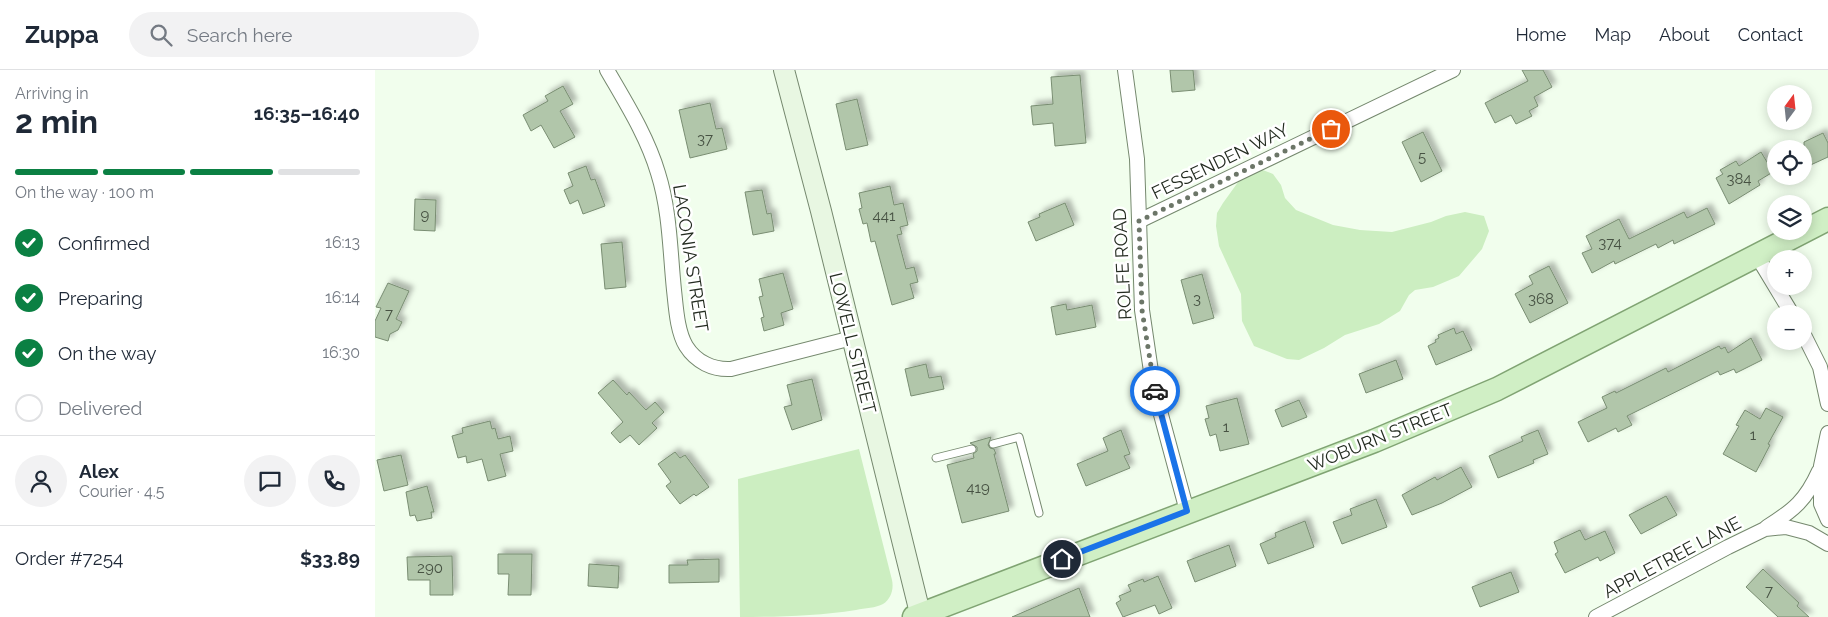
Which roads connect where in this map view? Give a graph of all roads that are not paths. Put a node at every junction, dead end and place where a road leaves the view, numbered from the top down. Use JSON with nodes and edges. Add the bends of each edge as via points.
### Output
{"nodes":[{"id":1,"x":607,"y":70,"type":"edge"},
{"id":2,"x":783,"y":70,"type":"edge"},
{"id":3,"x":1125,"y":70,"type":"edge"},
{"id":4,"x":1453,"y":70,"type":"edge"},
{"id":5,"x":1828,"y":219,"type":"edge"},
{"id":6,"x":1139,"y":221,"type":"junction"},
{"id":7,"x":1757,"y":256,"type":"junction"},
{"id":8,"x":1787,"y":305,"type":"edge"},
{"id":9,"x":852,"y":338,"type":"junction"},
{"id":10,"x":1811,"y":350,"type":"edge"},
{"id":11,"x":1828,"y":404,"type":"edge"},
{"id":12,"x":1828,"y":433,"type":"edge"},
{"id":13,"x":993,"y":444,"type":"dead end"},
{"id":14,"x":972,"y":449,"type":"dead end"},
{"id":15,"x":936,"y":458,"type":"dead end"},
{"id":16,"x":1821,"y":466,"type":"junction"},
{"id":17,"x":1187,"y":511,"type":"junction"},
{"id":18,"x":1039,"y":514,"type":"dead end"},
{"id":19,"x":1828,"y":520,"type":"edge"},
{"id":20,"x":1765,"y":529,"type":"junction"},
{"id":21,"x":1828,"y":544,"type":"edge"},
{"id":22,"x":918,"y":616,"type":"edge"},
{"id":23,"x":1602,"y":616,"type":"edge"}],
"edges":[{"from":1,"to":9,"type":"street","name":"LACONIA STREET","via":[[658,170],[667,210],[676,306],[683,340],[694,356],[713,367],[731,368]]},
{"from":2,"to":9,"type":"main road","name":"LOWELL STREET"},
{"from":3,"to":6,"type":"street","name":"ROLFE ROAD","via":[[1137,159]]},
{"from":4,"to":6,"type":"street","name":"FESSENDEN WAY"},
{"from":5,"to":7,"type":"main road","name":"WOBURN STREET"},
{"from":6,"to":17,"type":"street","name":"ROLFE ROAD","via":[[1142,310],[1153,385]]},
{"from":7,"to":8,"type":"street"},
{"from":7,"to":17,"type":"main road","name":"WOBURN STREET","via":[[1497,389],[1374,441]]},
{"from":9,"to":22,"type":"main road","name":"LOWELL STREET"},
{"from":10,"to":11,"type":"street","via":[[1820,367]]},
{"from":12,"to":16,"type":"street"},
{"from":13,"to":18,"type":"lane","via":[[1019,437]]},
{"from":14,"to":15,"type":"lane"},
{"from":16,"to":19,"type":"street","via":[[1821,504]]},
{"from":16,"to":20,"type":"street","name":"APPLETREE LANE","via":[[1809,491],[1790,513]]},
{"from":17,"to":22,"type":"main road","name":"WOBURN STREET"},
{"from":20,"to":21,"type":"street","name":"APPLETREE LANE","via":[[1786,527],[1809,533]]},
{"from":20,"to":23,"type":"street","name":"APPLETREE LANE","via":[[1635,595]]}]}
